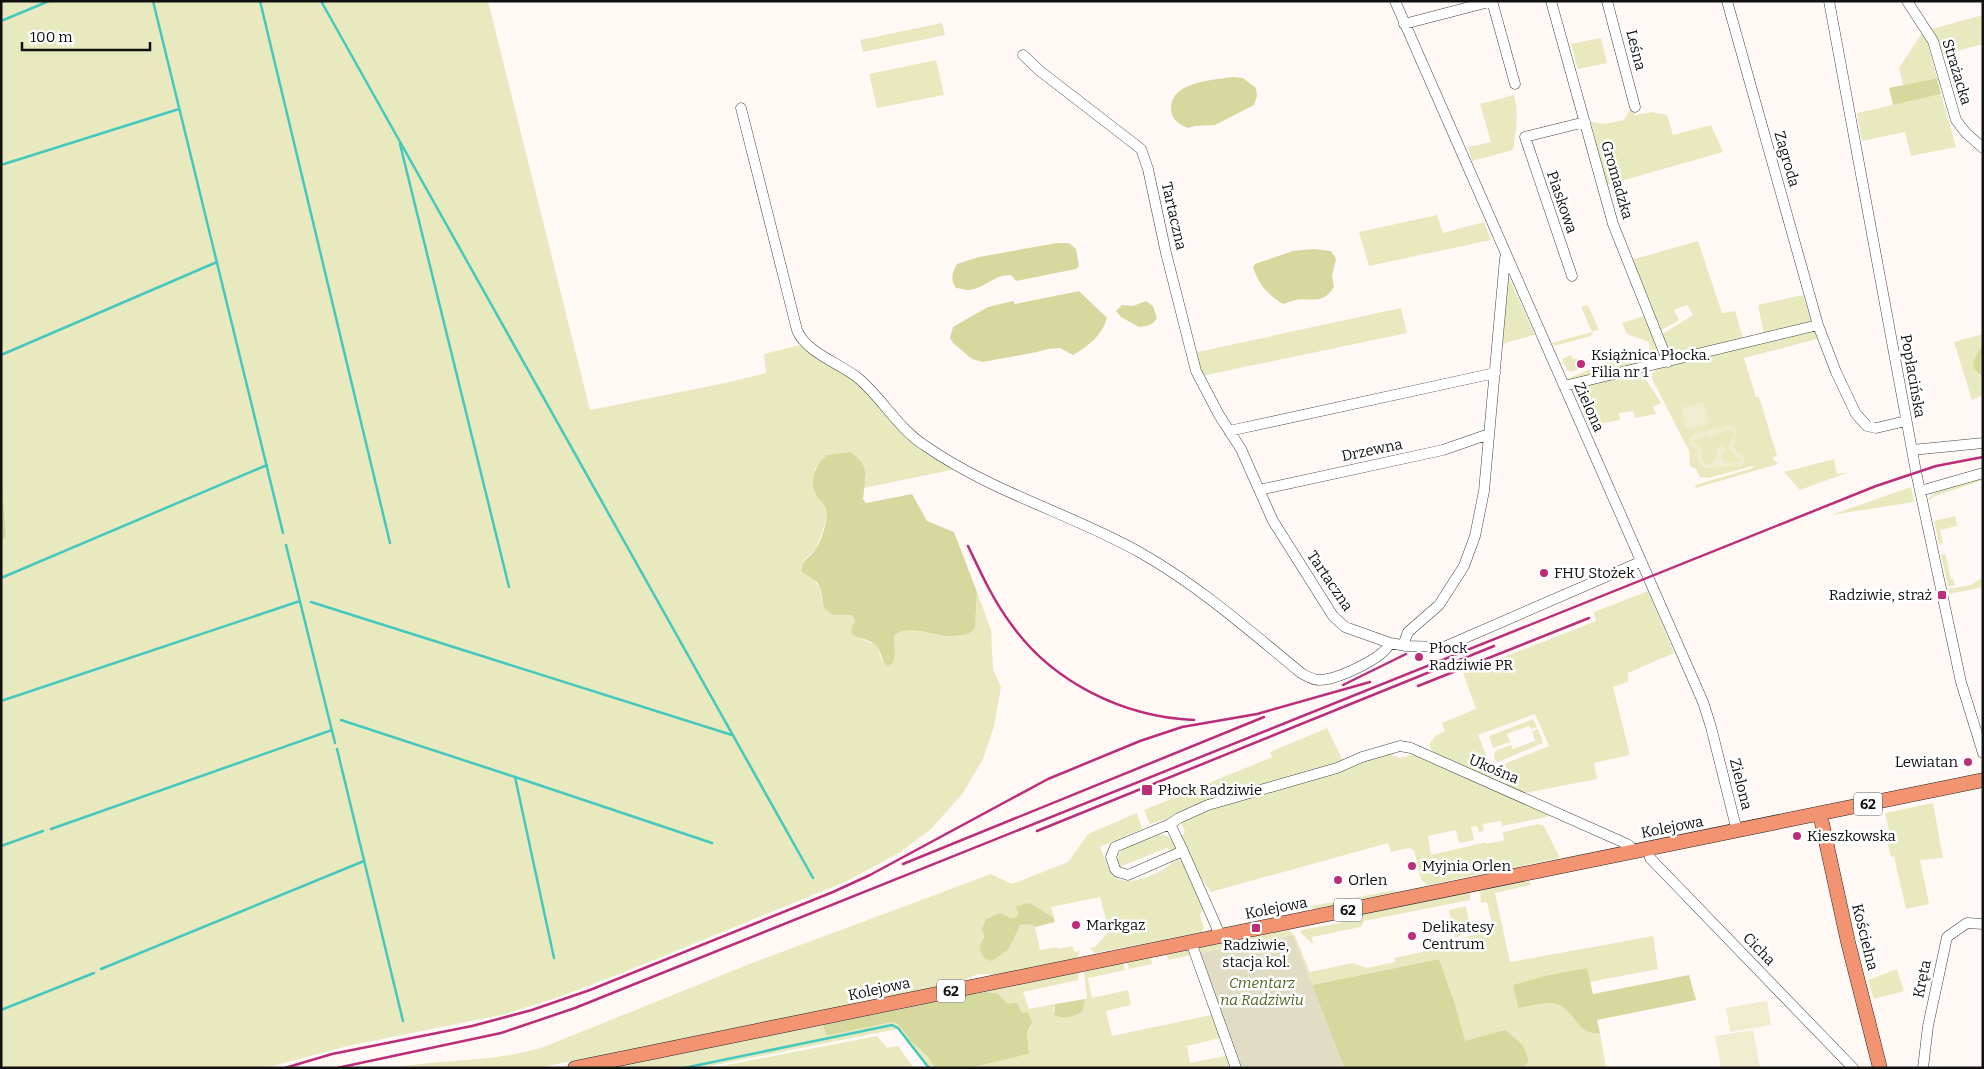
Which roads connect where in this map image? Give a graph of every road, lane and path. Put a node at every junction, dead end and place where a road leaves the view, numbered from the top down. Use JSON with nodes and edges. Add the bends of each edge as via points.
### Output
{"nodes":[{"id":1,"x":1395,"y":1,"type":"edge"},
{"id":2,"x":1492,"y":1,"type":"edge"},
{"id":3,"x":1551,"y":1,"type":"edge"},
{"id":4,"x":1607,"y":1,"type":"edge"},
{"id":5,"x":1727,"y":1,"type":"edge"},
{"id":6,"x":1829,"y":1,"type":"edge"},
{"id":7,"x":1906,"y":1,"type":"edge"},
{"id":8,"x":1404,"y":24,"type":"junction"},
{"id":9,"x":1023,"y":55,"type":"dead end"},
{"id":10,"x":1515,"y":84,"type":"dead end"},
{"id":11,"x":1635,"y":107,"type":"dead end"},
{"id":12,"x":741,"y":108,"type":"dead end"},
{"id":13,"x":1585,"y":122,"type":"junction"},
{"id":14,"x":1983,"y":148,"type":"edge"},
{"id":15,"x":1505,"y":255,"type":"junction"},
{"id":16,"x":1572,"y":276,"type":"dead end"},
{"id":17,"x":1818,"y":325,"type":"junction"},
{"id":18,"x":1668,"y":362,"type":"junction"},
{"id":19,"x":1495,"y":373,"type":"junction"},
{"id":20,"x":1564,"y":386,"type":"junction"},
{"id":21,"x":1906,"y":421,"type":"junction"},
{"id":22,"x":1229,"y":430,"type":"junction"},
{"id":23,"x":1489,"y":434,"type":"junction"},
{"id":24,"x":1983,"y":443,"type":"edge"},
{"id":25,"x":1912,"y":450,"type":"junction"},
{"id":26,"x":1983,"y":473,"type":"edge"},
{"id":27,"x":1259,"y":490,"type":"junction"},
{"id":28,"x":1920,"y":491,"type":"junction"},
{"id":29,"x":1640,"y":562,"type":"junction"},
{"id":30,"x":1390,"y":643,"type":"junction"},
{"id":31,"x":1403,"y":646,"type":"junction"},
{"id":32,"x":1983,"y":753,"type":"edge"},
{"id":33,"x":1983,"y":780,"type":"edge"},
{"id":34,"x":1820,"y":814,"type":"junction"},
{"id":35,"x":1170,"y":824,"type":"junction"},
{"id":36,"x":1737,"y":831,"type":"junction"},
{"id":37,"x":1648,"y":849,"type":"junction"},
{"id":38,"x":1183,"y":851,"type":"junction"},
{"id":39,"x":1634,"y":852,"type":"junction"},
{"id":40,"x":1983,"y":924,"type":"edge"},
{"id":41,"x":1219,"y":936,"type":"junction"},
{"id":42,"x":1191,"y":942,"type":"junction"},
{"id":43,"x":575,"y":1068,"type":"edge"},
{"id":44,"x":1236,"y":1068,"type":"edge"},
{"id":45,"x":1853,"y":1068,"type":"edge"},
{"id":46,"x":1880,"y":1068,"type":"edge"},
{"id":47,"x":1923,"y":1068,"type":"edge"}],
"edges":[{"from":1,"to":8,"type":"street","name":"Zielona"},
{"from":2,"to":8,"type":"street"},
{"from":2,"to":10,"type":"street"},
{"from":3,"to":13,"type":"street","name":"Gromadzka"},
{"from":4,"to":11,"type":"street","name":"Leśna"},
{"from":5,"to":17,"type":"street","name":"Zagroda"},
{"from":6,"to":21,"type":"street","name":"Popłacińska"},
{"from":7,"to":14,"type":"street","name":"Strażacka","via":[[1933,41],[1956,120],[1966,134]]},
{"from":8,"to":15,"type":"street","name":"Zielona"},
{"from":9,"to":22,"type":"street","name":"Tartaczna","via":[[1141,149],[1194,364]]},
{"from":12,"to":30,"type":"street","via":[[800,339],[860,380],[916,440],[987,483],[1110,537],[1173,572],[1310,678],[1325,679],[1356,669],[1384,651]]},
{"from":13,"to":16,"type":"street","name":"Piaskowa","via":[[1525,137]]},
{"from":13,"to":18,"type":"street","name":"Gromadzka","via":[[1613,224]]},
{"from":15,"to":19,"type":"street"},
{"from":15,"to":20,"type":"street","name":"Zielona"},
{"from":17,"to":18,"type":"street"},
{"from":17,"to":21,"type":"street","name":"Zagroda","via":[[1840,380],[1864,424],[1876,428]]},
{"from":18,"to":20,"type":"street"},
{"from":19,"to":22,"type":"street"},
{"from":19,"to":23,"type":"street"},
{"from":20,"to":29,"type":"street","name":"Zielona"},
{"from":21,"to":25,"type":"street","name":"Popłacińska"},
{"from":22,"to":27,"type":"street","name":"Tartaczna"},
{"from":23,"to":27,"type":"street","name":"Drzewna","via":[[1443,450]]},
{"from":23,"to":31,"type":"street","via":[[1482,507],[1469,554],[1439,605],[1408,632]]},
{"from":24,"to":25,"type":"street"},
{"from":25,"to":28,"type":"street","name":"Popłacińska"},
{"from":26,"to":28,"type":"street"},
{"from":27,"to":30,"type":"street","name":"Tartaczna","via":[[1276,526],[1336,620],[1344,627]]},
{"from":28,"to":32,"type":"street","name":"Popłacińska","via":[[1961,682]]},
{"from":29,"to":31,"type":"street","name":"Tartaczna","via":[[1454,644],[1434,648]]},
{"from":29,"to":36,"type":"street","name":"Zielona","via":[[1708,714]]},
{"from":30,"to":31,"type":"street","name":"Tartaczna"},
{"from":33,"to":34,"type":"main road","name":"Kolejowa","number":"62"},
{"from":34,"to":36,"type":"main road","name":"Kolejowa","number":"62"},
{"from":34,"to":46,"type":"main road","name":"Kościelna"},
{"from":35,"to":38,"type":"street"},
{"from":35,"to":38,"type":"street","name":"Ukośna","via":[[1115,848],[1111,857],[1115,869],[1123,874],[1132,874]]},
{"from":35,"to":39,"type":"street","name":"Ukośna","via":[[1208,805],[1337,768],[1400,746],[1411,748],[1627,844]]},
{"from":36,"to":37,"type":"main road","name":"Kolejowa","number":"62"},
{"from":37,"to":39,"type":"main road","name":"Kolejowa","number":"62"},
{"from":37,"to":45,"type":"street","name":"Cicha","via":[[1650,858]]},
{"from":38,"to":41,"type":"street"},
{"from":39,"to":41,"type":"main road","name":"Kolejowa","number":"62"},
{"from":40,"to":47,"type":"street","name":"Kręta","via":[[1967,923],[1947,937],[1928,1026]]},
{"from":41,"to":42,"type":"main road","name":"Kolejowa","number":"62"},
{"from":42,"to":43,"type":"main road","name":"Kolejowa","number":"62"},
{"from":42,"to":44,"type":"street"}]}
